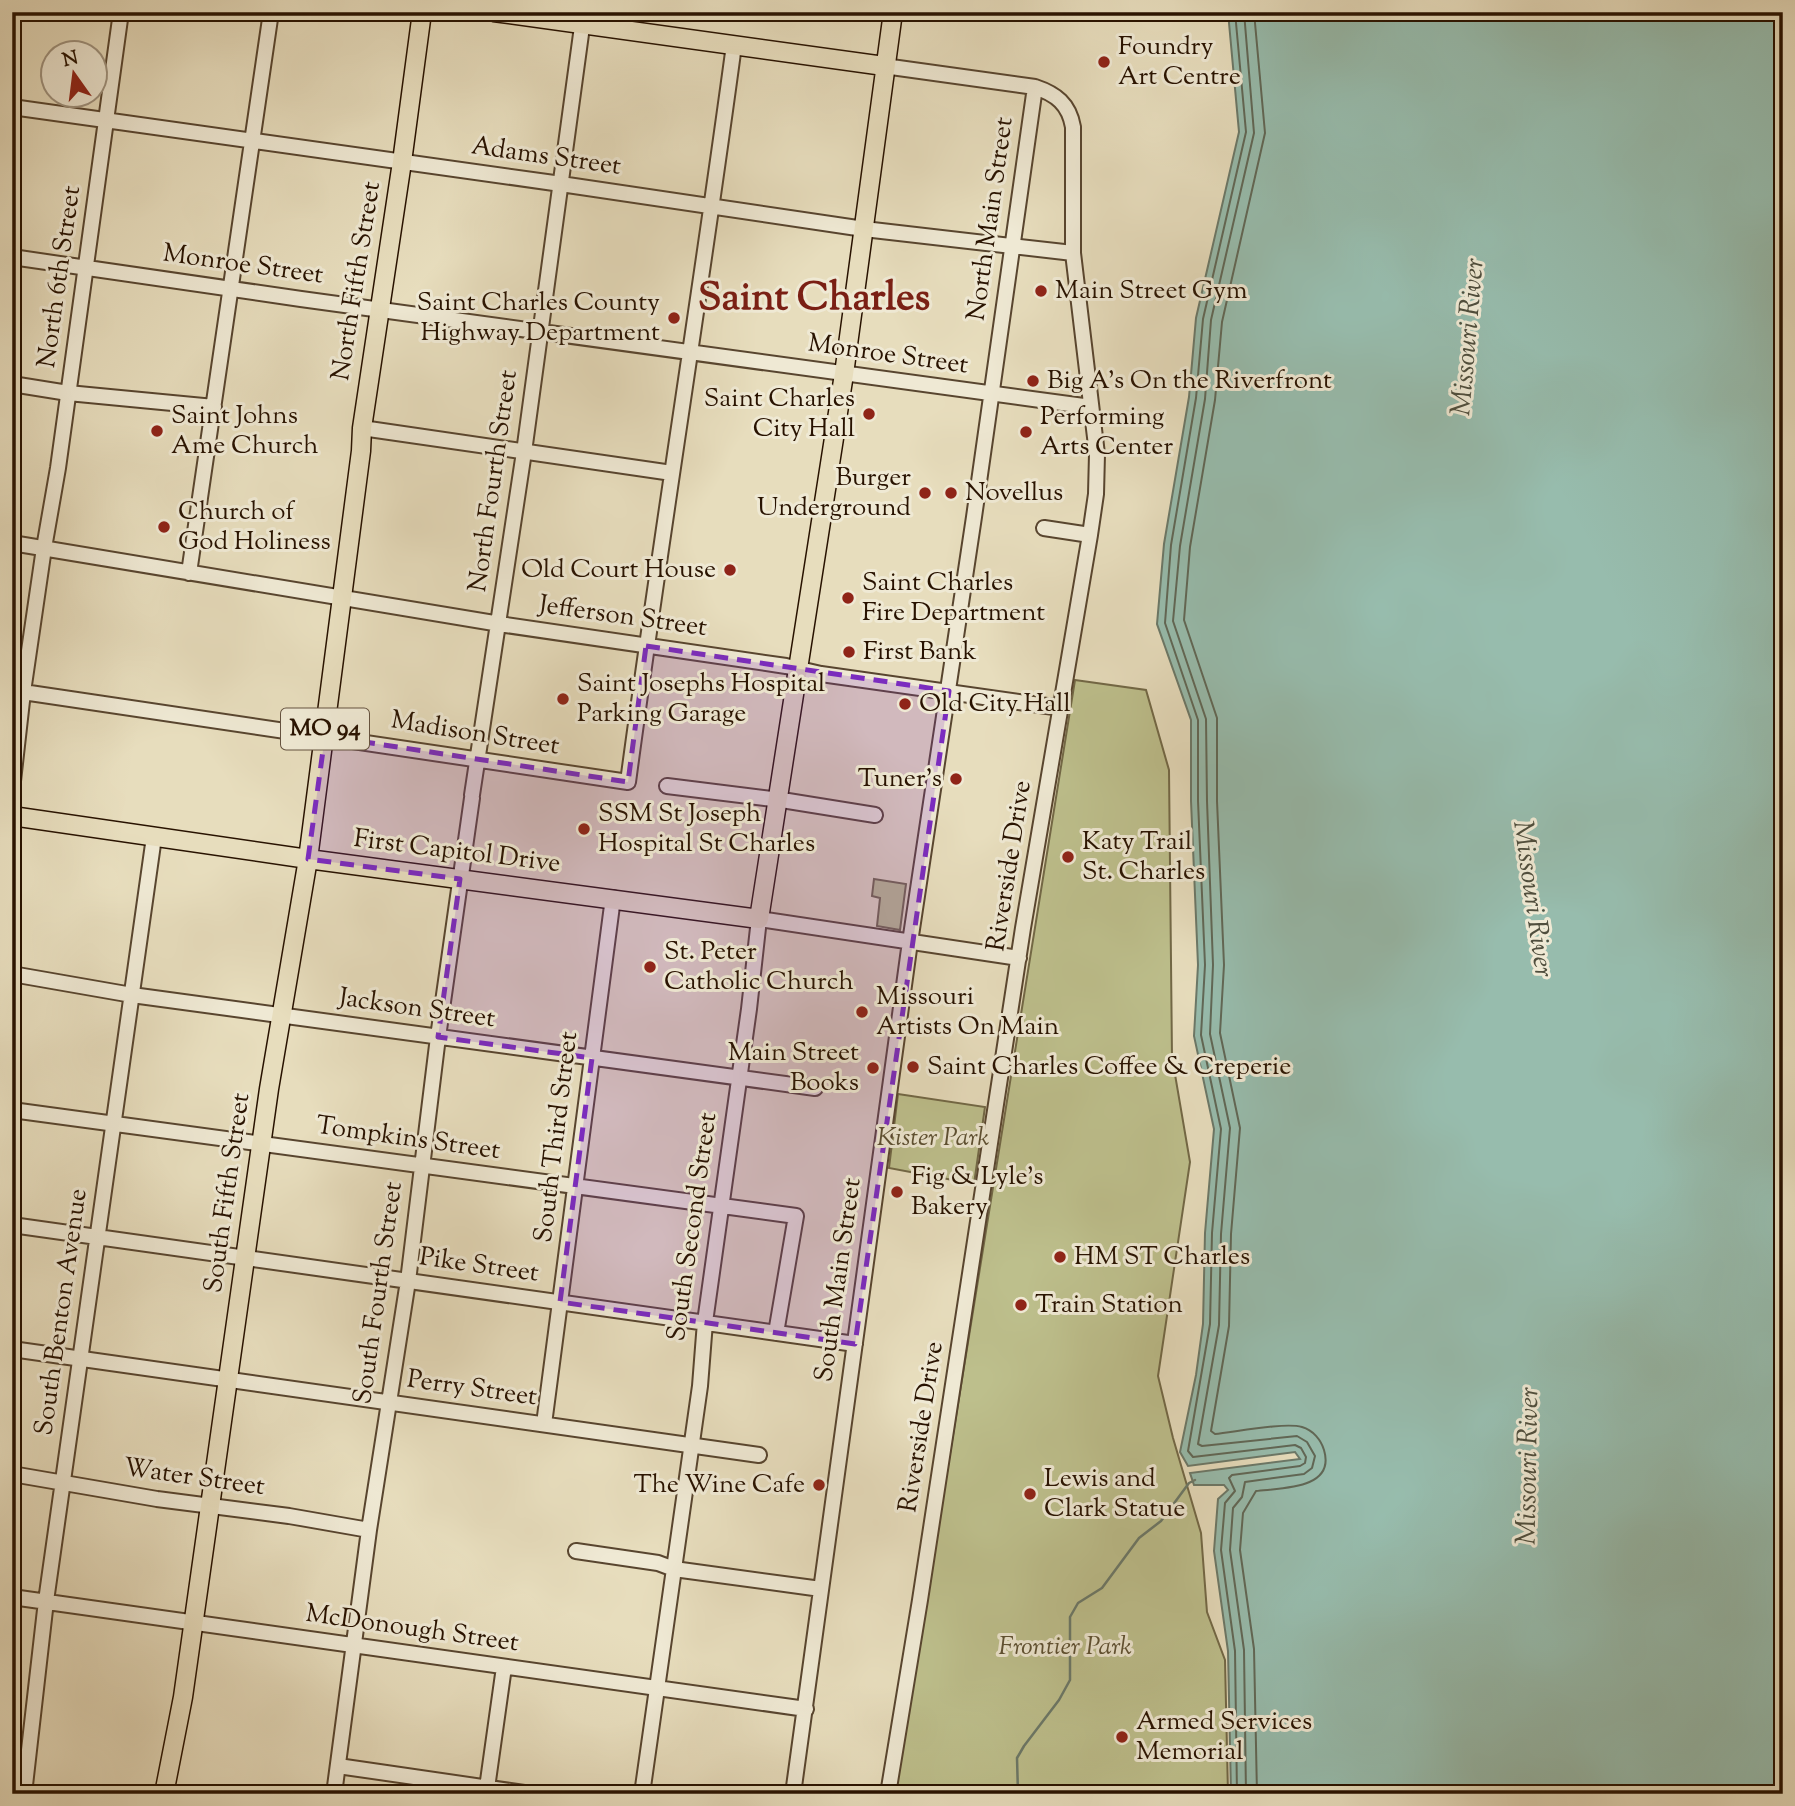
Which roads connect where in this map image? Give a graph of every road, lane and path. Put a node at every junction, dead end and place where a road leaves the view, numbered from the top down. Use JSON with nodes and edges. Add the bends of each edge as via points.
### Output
{"nodes":[{"id":1,"x":121,"y":12,"type":"edge"},
{"id":2,"x":271,"y":12,"type":"edge"},
{"id":3,"x":422,"y":12,"type":"edge"},
{"id":4,"x":494,"y":12,"type":"edge"},
{"id":5,"x":892,"y":12,"type":"edge"},
{"id":6,"x":583,"y":18,"type":"edge"},
{"id":7,"x":734,"y":45,"type":"junction"},
{"id":8,"x":884,"y":66,"type":"junction"},
{"id":9,"x":1035,"y":87,"type":"junction"},
{"id":10,"x":12,"y":107,"type":"edge"},
{"id":11,"x":106,"y":121,"type":"junction"},
{"id":12,"x":252,"y":141,"type":"junction"},
{"id":13,"x":402,"y":162,"type":"junction"},
{"id":14,"x":560,"y":183,"type":"junction"},
{"id":15,"x":711,"y":206,"type":"junction"},
{"id":16,"x":864,"y":229,"type":"junction"},
{"id":17,"x":1013,"y":248,"type":"junction"},
{"id":18,"x":1073,"y":253,"type":"junction"},
{"id":19,"x":12,"y":257,"type":"edge"},
{"id":20,"x":86,"y":267,"type":"junction"},
{"id":21,"x":231,"y":288,"type":"junction"},
{"id":22,"x":379,"y":309,"type":"junction"},
{"id":23,"x":541,"y":331,"type":"junction"},
{"id":24,"x":691,"y":351,"type":"junction"},
{"id":25,"x":844,"y":374,"type":"junction"},
{"id":26,"x":12,"y":384,"type":"edge"},
{"id":27,"x":68,"y":393,"type":"junction"},
{"id":28,"x":992,"y":394,"type":"junction"},
{"id":29,"x":214,"y":407,"type":"junction"},
{"id":30,"x":1091,"y":407,"type":"junction"},
{"id":31,"x":362,"y":428,"type":"junction"},
{"id":32,"x":524,"y":452,"type":"junction"},
{"id":33,"x":672,"y":473,"type":"junction"},
{"id":34,"x":1044,"y":528,"type":"dead end"},
{"id":35,"x":1090,"y":535,"type":"junction"},
{"id":36,"x":12,"y":543,"type":"edge"},
{"id":37,"x":44,"y":548,"type":"junction"},
{"id":38,"x":189,"y":573,"type":"junction"},
{"id":39,"x":341,"y":598,"type":"junction"},
{"id":40,"x":498,"y":624,"type":"junction"},
{"id":41,"x":646,"y":646,"type":"junction"},
{"id":42,"x":797,"y":668,"type":"junction"},
{"id":43,"x":948,"y":691,"type":"junction"},
{"id":44,"x":23,"y":692,"type":"junction"},
{"id":45,"x":1061,"y":708,"type":"junction"},
{"id":46,"x":325,"y":736,"type":"junction"},
{"id":47,"x":478,"y":759,"type":"junction"},
{"id":48,"x":667,"y":786,"type":"dead end"},
{"id":49,"x":12,"y":790,"type":"edge"},
{"id":50,"x":778,"y":800,"type":"junction"},
{"id":51,"x":12,"y":816,"type":"edge"},
{"id":52,"x":875,"y":816,"type":"dead end"},
{"id":53,"x":154,"y":837,"type":"junction"},
{"id":54,"x":308,"y":859,"type":"junction"},
{"id":55,"x":460,"y":879,"type":"junction"},
{"id":56,"x":612,"y":898,"type":"junction"},
{"id":57,"x":759,"y":919,"type":"junction"},
{"id":58,"x":910,"y":941,"type":"junction"},
{"id":59,"x":1019,"y":958,"type":"junction"},
{"id":60,"x":12,"y":974,"type":"edge"},
{"id":61,"x":132,"y":995,"type":"junction"},
{"id":62,"x":281,"y":1015,"type":"junction"},
{"id":63,"x":438,"y":1037,"type":"junction"},
{"id":64,"x":592,"y":1058,"type":"junction"},
{"id":65,"x":739,"y":1078,"type":"junction"},
{"id":66,"x":815,"y":1088,"type":"dead end"},
{"id":67,"x":12,"y":1110,"type":"edge"},
{"id":68,"x":114,"y":1124,"type":"junction"},
{"id":69,"x":261,"y":1144,"type":"junction"},
{"id":70,"x":422,"y":1166,"type":"junction"},
{"id":71,"x":575,"y":1186,"type":"junction"},
{"id":72,"x":722,"y":1206,"type":"junction"},
{"id":73,"x":12,"y":1225,"type":"edge"},
{"id":74,"x":97,"y":1237,"type":"junction"},
{"id":75,"x":245,"y":1258,"type":"junction"},
{"id":76,"x":408,"y":1281,"type":"junction"},
{"id":77,"x":559,"y":1302,"type":"junction"},
{"id":78,"x":705,"y":1322,"type":"junction"},
{"id":79,"x":776,"y":1333,"type":"junction"},
{"id":80,"x":855,"y":1344,"type":"junction"},
{"id":81,"x":12,"y":1349,"type":"edge"},
{"id":82,"x":80,"y":1357,"type":"junction"},
{"id":83,"x":229,"y":1378,"type":"junction"},
{"id":84,"x":389,"y":1402,"type":"junction"},
{"id":85,"x":544,"y":1424,"type":"junction"},
{"id":86,"x":691,"y":1445,"type":"junction"},
{"id":87,"x":759,"y":1455,"type":"dead end"},
{"id":88,"x":12,"y":1474,"type":"edge"},
{"id":89,"x":64,"y":1482,"type":"junction"},
{"id":90,"x":211,"y":1506,"type":"junction"},
{"id":91,"x":369,"y":1530,"type":"junction"},
{"id":92,"x":576,"y":1551,"type":"dead end"},
{"id":93,"x":674,"y":1569,"type":"junction"},
{"id":94,"x":821,"y":1589,"type":"junction"},
{"id":95,"x":12,"y":1597,"type":"edge"},
{"id":96,"x":46,"y":1601,"type":"junction"},
{"id":97,"x":193,"y":1622,"type":"junction"},
{"id":98,"x":354,"y":1644,"type":"junction"},
{"id":99,"x":504,"y":1667,"type":"junction"},
{"id":100,"x":658,"y":1689,"type":"junction"},
{"id":101,"x":806,"y":1709,"type":"junction"},
{"id":102,"x":338,"y":1766,"type":"junction"},
{"id":103,"x":487,"y":1788,"type":"junction"},
{"id":104,"x":889,"y":1788,"type":"edge"},
{"id":105,"x":24,"y":1794,"type":"edge"},
{"id":106,"x":164,"y":1794,"type":"edge"},
{"id":107,"x":334,"y":1794,"type":"edge"},
{"id":108,"x":531,"y":1794,"type":"edge"},
{"id":109,"x":642,"y":1794,"type":"edge"},
{"id":110,"x":793,"y":1794,"type":"edge"}],
"edges":[{"from":1,"to":11,"type":"street","name":"North 6th Street"},
{"from":2,"to":12,"type":"street"},
{"from":3,"to":13,"type":"main road","name":"North Fifth Street","number":"MO 94"},
{"from":4,"to":6,"type":"main road"},
{"from":5,"to":8,"type":"main road","name":"South Second Street"},
{"from":6,"to":7,"type":"main road"},
{"from":6,"to":14,"type":"street","name":"North Fourth Street"},
{"from":7,"to":8,"type":"main road"},
{"from":7,"to":15,"type":"street"},
{"from":8,"to":9,"type":"street"},
{"from":8,"to":16,"type":"main road","name":"South Second Street"},
{"from":9,"to":17,"type":"street","name":"North Main Street"},
{"from":9,"to":18,"type":"street","name":"Riverside Drive","via":[[1060,100],[1071,117]]},
{"from":10,"to":11,"type":"street","name":"Adams Street"},
{"from":11,"to":12,"type":"street","name":"Adams Street"},
{"from":11,"to":20,"type":"street","name":"North 6th Street"},
{"from":12,"to":13,"type":"street","name":"Adams Street"},
{"from":12,"to":21,"type":"street"},
{"from":13,"to":14,"type":"street","name":"Adams Street"},
{"from":13,"to":22,"type":"main road","name":"North Fifth Street","number":"MO 94"},
{"from":14,"to":15,"type":"street","name":"Adams Street"},
{"from":14,"to":23,"type":"street","name":"North Fourth Street"},
{"from":15,"to":16,"type":"street","name":"Adams Street"},
{"from":15,"to":24,"type":"street"},
{"from":16,"to":17,"type":"street","name":"Adams Street"},
{"from":16,"to":25,"type":"main road","name":"South Second Street"},
{"from":17,"to":18,"type":"street","name":"Adams Street"},
{"from":17,"to":28,"type":"street","name":"North Main Street"},
{"from":18,"to":30,"type":"street","name":"Riverside Drive"},
{"from":19,"to":20,"type":"street","name":"Monroe Street"},
{"from":20,"to":21,"type":"street","name":"Monroe Street"},
{"from":20,"to":27,"type":"street","name":"North 6th Street"},
{"from":21,"to":22,"type":"street","name":"Monroe Street"},
{"from":21,"to":29,"type":"street"},
{"from":22,"to":23,"type":"street","name":"Monroe Street"},
{"from":22,"to":31,"type":"main road","name":"North Fifth Street","number":"MO 94"},
{"from":23,"to":24,"type":"street","name":"Monroe Street"},
{"from":23,"to":32,"type":"street","name":"North Fourth Street"},
{"from":24,"to":25,"type":"street","name":"Monroe Street"},
{"from":24,"to":33,"type":"street"},
{"from":25,"to":28,"type":"street","name":"Monroe Street"},
{"from":25,"to":42,"type":"main road","name":"South Second Street"},
{"from":26,"to":27,"type":"street"},
{"from":27,"to":29,"type":"street"},
{"from":27,"to":37,"type":"street","name":"North 6th Street"},
{"from":28,"to":30,"type":"street","name":"Monroe Street"},
{"from":28,"to":43,"type":"street","name":"North Main Street"},
{"from":29,"to":38,"type":"street"},
{"from":30,"to":35,"type":"street","name":"Riverside Drive","via":[[1097,472]]},
{"from":31,"to":32,"type":"street"},
{"from":31,"to":39,"type":"main road","name":"North Fifth Street","number":"MO 94"},
{"from":32,"to":33,"type":"street"},
{"from":32,"to":40,"type":"street","name":"North Fourth Street"},
{"from":33,"to":41,"type":"street"},
{"from":34,"to":35,"type":"street"},
{"from":35,"to":45,"type":"street","name":"Riverside Drive"},
{"from":36,"to":37,"type":"street","name":"Jefferson Street"},
{"from":37,"to":38,"type":"street","name":"Jefferson Street"},
{"from":37,"to":44,"type":"street","name":"North 6th Street"},
{"from":38,"to":39,"type":"street","name":"Jefferson Street"},
{"from":39,"to":40,"type":"street","name":"Jefferson Street"},
{"from":39,"to":46,"type":"main road","name":"South Fifth Street","number":"MO 94"},
{"from":40,"to":41,"type":"street","name":"Jefferson Street"},
{"from":40,"to":47,"type":"street","name":"South Fourth Street"},
{"from":41,"to":42,"type":"street","name":"Jefferson Street"},
{"from":41,"to":47,"type":"street","name":"Madison Street","via":[[628,782]]},
{"from":42,"to":43,"type":"street","name":"Jefferson Street"},
{"from":42,"to":50,"type":"main road","name":"South Second Street"},
{"from":43,"to":45,"type":"street","name":"Jefferson Street"},
{"from":43,"to":58,"type":"street","name":"South Main Street"},
{"from":44,"to":46,"type":"street","name":"Madison Street"},
{"from":44,"to":49,"type":"street","name":"North 6th Street"},
{"from":45,"to":59,"type":"street","name":"Riverside Drive"},
{"from":46,"to":47,"type":"street","name":"Madison Street"},
{"from":46,"to":54,"type":"main road","name":"South Fifth Street","number":"MO 94"},
{"from":47,"to":55,"type":"street","name":"South Fourth Street"},
{"from":48,"to":50,"type":"street"},
{"from":50,"to":52,"type":"street"},
{"from":50,"to":57,"type":"main road","name":"South Second Street"},
{"from":51,"to":53,"type":"main road","name":"First Capitol Drive"},
{"from":53,"to":54,"type":"main road","name":"First Capitol Drive"},
{"from":53,"to":61,"type":"street","name":"South Benton Avenue"},
{"from":54,"to":55,"type":"main road","name":"First Capitol Drive"},
{"from":54,"to":62,"type":"main road","name":"South Fifth Street"},
{"from":55,"to":56,"type":"main road","name":"First Capitol Drive"},
{"from":55,"to":63,"type":"street","name":"South Fourth Street"},
{"from":56,"to":57,"type":"main road","name":"First Capitol Drive"},
{"from":56,"to":64,"type":"street","name":"South Third Street"},
{"from":57,"to":58,"type":"street","name":"First Capitol Drive"},
{"from":57,"to":65,"type":"street","name":"South Second Street"},
{"from":58,"to":59,"type":"street","name":"First Capitol Drive"},
{"from":58,"to":80,"type":"street","name":"South Main Street"},
{"from":59,"to":104,"type":"street","name":"Riverside Drive"},
{"from":60,"to":61,"type":"street","name":"Jackson Street"},
{"from":61,"to":62,"type":"street","name":"Jackson Street"},
{"from":61,"to":68,"type":"street","name":"South Benton Avenue"},
{"from":62,"to":63,"type":"street","name":"Jackson Street"},
{"from":62,"to":69,"type":"main road","name":"South Fifth Street"},
{"from":63,"to":64,"type":"street","name":"Jackson Street"},
{"from":63,"to":70,"type":"street","name":"South Fourth Street"},
{"from":64,"to":65,"type":"street","name":"Jackson Street"},
{"from":64,"to":71,"type":"street","name":"South Third Street"},
{"from":65,"to":66,"type":"street","name":"Jackson Street"},
{"from":65,"to":72,"type":"street","name":"South Second Street"},
{"from":67,"to":68,"type":"street","name":"Tompkins Street"},
{"from":68,"to":69,"type":"street","name":"Tompkins Street"},
{"from":68,"to":74,"type":"street","name":"South Benton Avenue"},
{"from":69,"to":70,"type":"street","name":"Tompkins Street"},
{"from":69,"to":75,"type":"main road","name":"South Fifth Street"},
{"from":70,"to":71,"type":"street","name":"Tompkins Street"},
{"from":70,"to":76,"type":"street","name":"South Fourth Street"},
{"from":71,"to":72,"type":"street","name":"Tompkins Street"},
{"from":71,"to":77,"type":"street","name":"South Third Street"},
{"from":72,"to":78,"type":"street","name":"South Second Street"},
{"from":72,"to":79,"type":"street","name":"Tompkins Street","via":[[796,1216]]},
{"from":73,"to":74,"type":"street","name":"Pike Street"},
{"from":74,"to":75,"type":"street","name":"Pike Street"},
{"from":74,"to":82,"type":"street","name":"South Benton Avenue"},
{"from":75,"to":76,"type":"street","name":"Pike Street"},
{"from":75,"to":83,"type":"main road","name":"South Fifth Street"},
{"from":76,"to":77,"type":"street","name":"Pike Street"},
{"from":76,"to":84,"type":"street","name":"South Fourth Street"},
{"from":77,"to":78,"type":"street","name":"Pike Street"},
{"from":77,"to":85,"type":"street","name":"South Third Street"},
{"from":78,"to":79,"type":"street","name":"Pike Street"},
{"from":78,"to":86,"type":"street","name":"South Second Street"},
{"from":79,"to":80,"type":"street","name":"Pike Street"},
{"from":80,"to":94,"type":"street","name":"South Main Street"},
{"from":81,"to":82,"type":"street","name":"Perry Street"},
{"from":82,"to":83,"type":"street","name":"Perry Street"},
{"from":82,"to":89,"type":"street","name":"South Benton Avenue"},
{"from":83,"to":84,"type":"street","name":"Perry Street"},
{"from":83,"to":90,"type":"main road","name":"South Fifth Street"},
{"from":84,"to":85,"type":"street","name":"Perry Street"},
{"from":84,"to":91,"type":"street","name":"South Fourth Street"},
{"from":85,"to":86,"type":"street","name":"Perry Street"},
{"from":86,"to":87,"type":"street","name":"Perry Street"},
{"from":86,"to":93,"type":"street","name":"South Second Street"},
{"from":88,"to":89,"type":"street","name":"Water Street"},
{"from":89,"to":90,"type":"street","name":"Water Street"},
{"from":89,"to":96,"type":"street","name":"South Benton Avenue"},
{"from":90,"to":91,"type":"street","name":"Water Street"},
{"from":90,"to":97,"type":"main road","name":"South Fifth Street"},
{"from":91,"to":98,"type":"street","name":"South Fourth Street"},
{"from":92,"to":93,"type":"street"},
{"from":93,"to":94,"type":"street"},
{"from":93,"to":100,"type":"street","name":"South Second Street"},
{"from":94,"to":101,"type":"street","name":"South Main Street"},
{"from":95,"to":96,"type":"street","name":"McDonough Street"},
{"from":96,"to":97,"type":"street","name":"McDonough Street"},
{"from":96,"to":105,"type":"street","name":"South Benton Avenue"},
{"from":97,"to":98,"type":"street","name":"McDonough Street"},
{"from":97,"to":106,"type":"main road","name":"South Fifth Street"},
{"from":98,"to":99,"type":"street","name":"McDonough Street"},
{"from":98,"to":102,"type":"street","name":"South Fourth Street"},
{"from":99,"to":100,"type":"street","name":"McDonough Street"},
{"from":99,"to":103,"type":"street"},
{"from":100,"to":101,"type":"street","name":"McDonough Street"},
{"from":100,"to":109,"type":"street","name":"South Second Street"},
{"from":101,"to":110,"type":"street","name":"South Main Street"},
{"from":102,"to":103,"type":"street"},
{"from":102,"to":107,"type":"street","name":"South Fourth Street"},
{"from":103,"to":108,"type":"street"}]}
